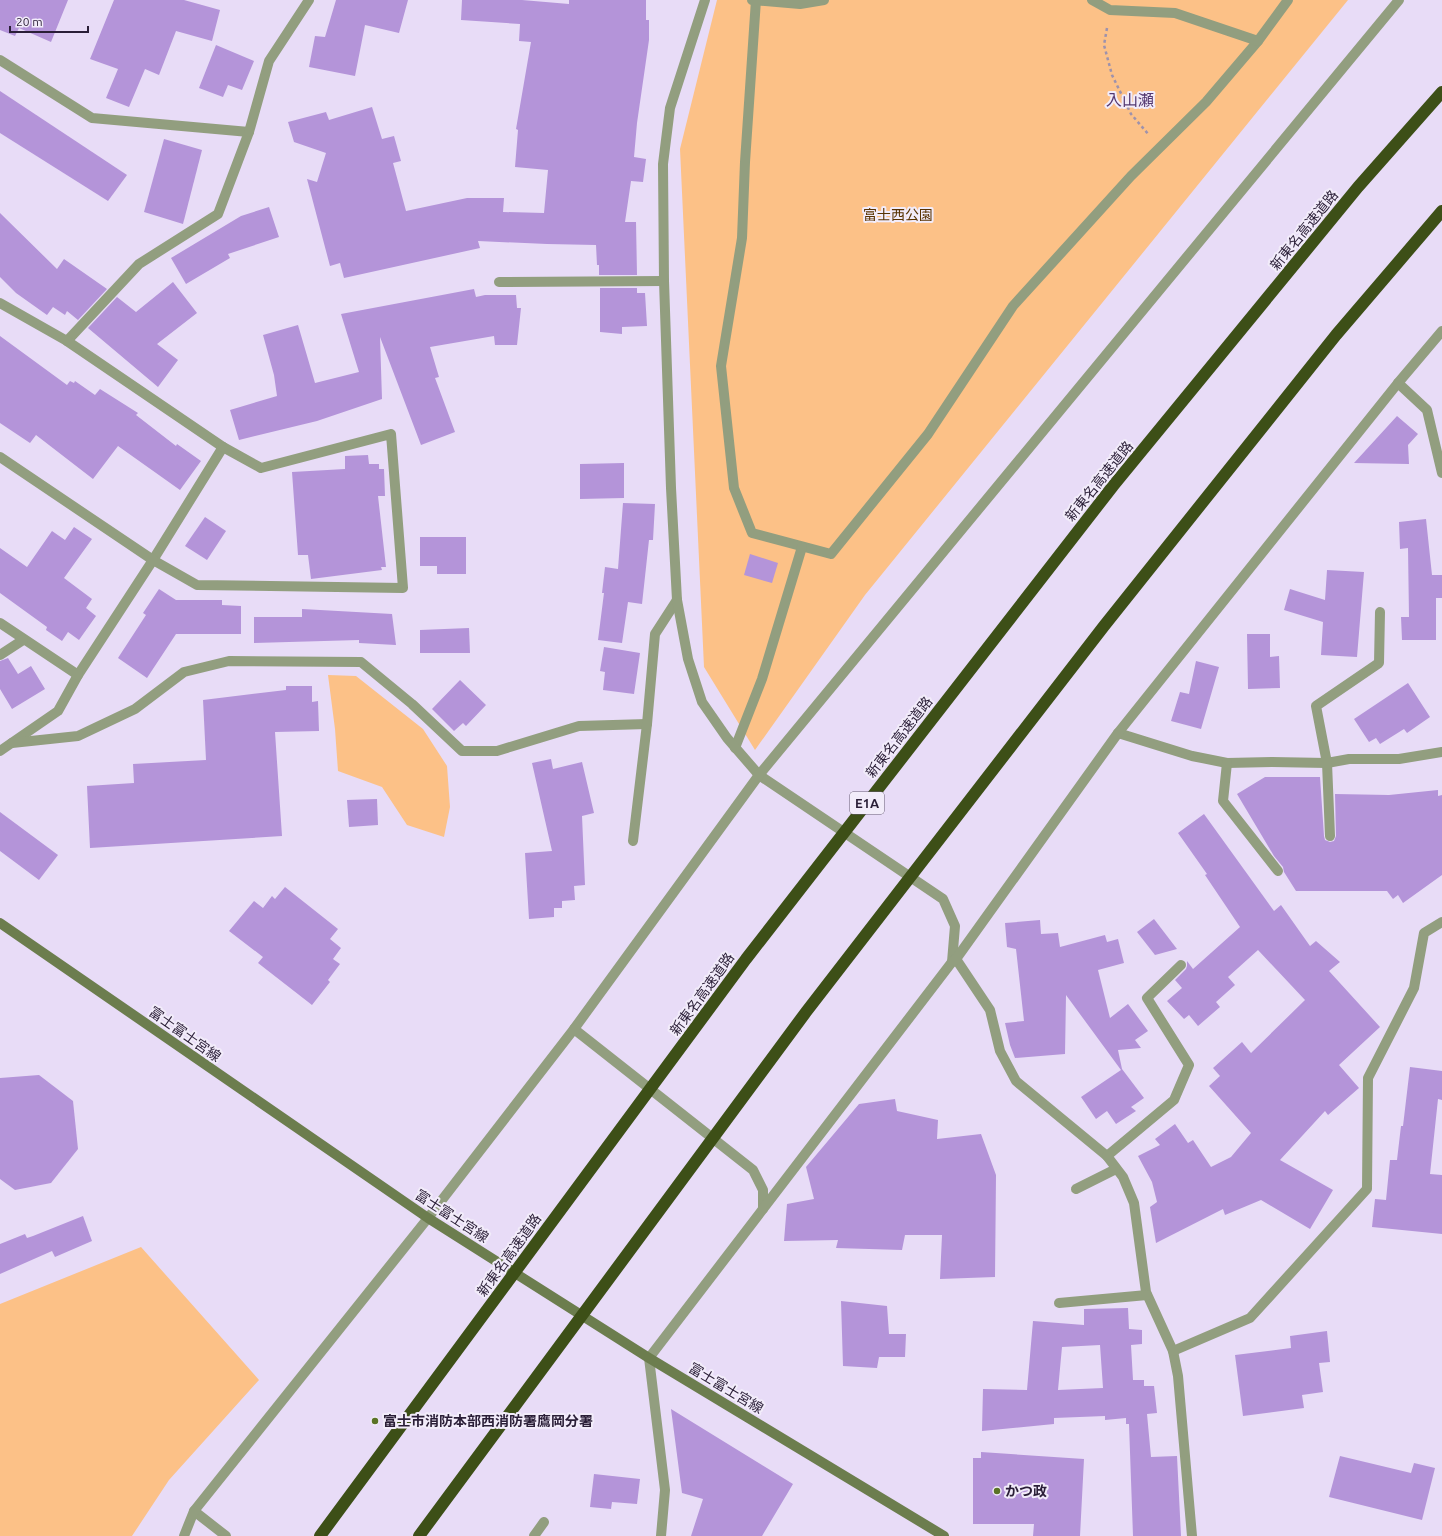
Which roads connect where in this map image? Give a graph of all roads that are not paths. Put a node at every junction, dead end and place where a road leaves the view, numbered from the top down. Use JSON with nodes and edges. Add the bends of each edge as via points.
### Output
{"nodes":[{"id":1,"x":309,"y":0,"type":"edge"},
{"id":2,"x":705,"y":0,"type":"edge"},
{"id":3,"x":752,"y":0,"type":"edge"},
{"id":4,"x":755,"y":0,"type":"edge"},
{"id":5,"x":824,"y":0,"type":"edge"},
{"id":6,"x":1092,"y":0,"type":"edge"},
{"id":7,"x":1288,"y":0,"type":"edge"},
{"id":8,"x":1399,"y":0,"type":"edge"},
{"id":9,"x":1258,"y":41,"type":"junction"},
{"id":10,"x":0,"y":60,"type":"edge"},
{"id":11,"x":1442,"y":92,"type":"edge"},
{"id":12,"x":249,"y":132,"type":"junction"},
{"id":13,"x":1442,"y":211,"type":"edge"},
{"id":14,"x":664,"y":281,"type":"junction"},
{"id":15,"x":499,"y":282,"type":"dead end"},
{"id":16,"x":0,"y":303,"type":"edge"},
{"id":17,"x":1442,"y":331,"type":"edge"},
{"id":18,"x":67,"y":341,"type":"junction"},
{"id":19,"x":1398,"y":383,"type":"junction"},
{"id":20,"x":223,"y":447,"type":"junction"},
{"id":21,"x":0,"y":457,"type":"edge"},
{"id":22,"x":1442,"y":473,"type":"edge"},
{"id":23,"x":802,"y":547,"type":"junction"},
{"id":24,"x":153,"y":560,"type":"junction"},
{"id":25,"x":677,"y":600,"type":"junction"},
{"id":26,"x":1380,"y":612,"type":"dead end"},
{"id":27,"x":0,"y":623,"type":"edge"},
{"id":28,"x":23,"y":640,"type":"junction"},
{"id":29,"x":0,"y":655,"type":"edge"},
{"id":30,"x":78,"y":675,"type":"junction"},
{"id":31,"x":647,"y":724,"type":"junction"},
{"id":32,"x":1118,"y":733,"type":"junction"},
{"id":33,"x":12,"y":743,"type":"junction"},
{"id":34,"x":735,"y":748,"type":"junction"},
{"id":35,"x":0,"y":751,"type":"edge"},
{"id":36,"x":1442,"y":752,"type":"edge"},
{"id":37,"x":1227,"y":763,"type":"junction"},
{"id":38,"x":1327,"y":763,"type":"junction"},
{"id":39,"x":759,"y":775,"type":"junction"},
{"id":40,"x":1330,"y":836,"type":"dead end"},
{"id":41,"x":633,"y":841,"type":"dead end"},
{"id":42,"x":1278,"y":871,"type":"dead end"},
{"id":43,"x":1442,"y":922,"type":"edge"},
{"id":44,"x":0,"y":923,"type":"edge"},
{"id":45,"x":954,"y":960,"type":"junction"},
{"id":46,"x":1182,"y":965,"type":"dead end"},
{"id":47,"x":574,"y":1029,"type":"junction"},
{"id":48,"x":1107,"y":1156,"type":"junction"},
{"id":49,"x":1116,"y":1168,"type":"junction"},
{"id":50,"x":1076,"y":1189,"type":"dead end"},
{"id":51,"x":763,"y":1209,"type":"junction"},
{"id":52,"x":428,"y":1218,"type":"junction"},
{"id":53,"x":1147,"y":1294,"type":"junction"},
{"id":54,"x":1059,"y":1303,"type":"dead end"},
{"id":55,"x":1173,"y":1351,"type":"junction"},
{"id":56,"x":649,"y":1358,"type":"junction"},
{"id":57,"x":194,"y":1511,"type":"junction"},
{"id":58,"x":544,"y":1522,"type":"dead end"},
{"id":59,"x":184,"y":1536,"type":"edge"},
{"id":60,"x":226,"y":1536,"type":"edge"},
{"id":61,"x":320,"y":1536,"type":"edge"},
{"id":62,"x":419,"y":1536,"type":"edge"},
{"id":63,"x":534,"y":1536,"type":"edge"},
{"id":64,"x":661,"y":1536,"type":"edge"},
{"id":65,"x":944,"y":1536,"type":"edge"},
{"id":66,"x":1192,"y":1536,"type":"edge"}],
"edges":[{"from":1,"to":12,"type":"street","via":[[269,61]]},
{"from":2,"to":14,"type":"street","via":[[670,108],[664,164]]},
{"from":3,"to":4,"type":"street"},
{"from":4,"to":5,"type":"street","via":[[800,4]]},
{"from":4,"to":23,"type":"street","via":[[742,238],[721,366],[734,488],[752,533]]},
{"from":6,"to":9,"type":"street","via":[[1110,10],[1175,14]]},
{"from":7,"to":9,"type":"street"},
{"from":8,"to":39,"type":"street"},
{"from":9,"to":23,"type":"street","via":[[1206,102],[1131,176],[1013,306],[928,434],[831,554]]},
{"from":10,"to":12,"type":"street","via":[[92,118]]},
{"from":11,"to":61,"type":"highway","name":"新東名高速道路","number":"E1A","bridge":true,"via":[[1358,187],[1099,505],[746,959]]},
{"from":12,"to":18,"type":"street","via":[[218,214],[139,264]]},
{"from":13,"to":62,"type":"highway","bridge":true,"via":[[1336,335],[1104,626],[816,999]]},
{"from":14,"to":15,"type":"street"},
{"from":14,"to":25,"type":"street"},
{"from":16,"to":18,"type":"street"},
{"from":17,"to":19,"type":"street"},
{"from":18,"to":20,"type":"street"},
{"from":19,"to":22,"type":"street","via":[[1427,410]]},
{"from":19,"to":32,"type":"street"},
{"from":20,"to":24,"type":"street"},
{"from":20,"to":24,"type":"street","via":[[261,468],[391,434],[403,588],[197,585]]},
{"from":21,"to":24,"type":"street"},
{"from":23,"to":34,"type":"street","via":[[762,679]]},
{"from":24,"to":30,"type":"street"},
{"from":25,"to":31,"type":"street","via":[[655,634]]},
{"from":25,"to":34,"type":"street","via":[[688,659],[702,702]]},
{"from":26,"to":38,"type":"street","via":[[1379,663],[1316,706]]},
{"from":27,"to":28,"type":"street"},
{"from":28,"to":29,"type":"street"},
{"from":28,"to":30,"type":"street"},
{"from":30,"to":33,"type":"street","via":[[58,711]]},
{"from":31,"to":33,"type":"street","via":[[579,726],[497,752],[462,751],[412,704],[361,662],[229,661],[184,672],[135,710],[78,736]]},
{"from":31,"to":41,"type":"street"},
{"from":32,"to":37,"type":"street","via":[[1192,756]]},
{"from":32,"to":45,"type":"street"},
{"from":33,"to":35,"type":"street"},
{"from":34,"to":39,"type":"street"},
{"from":36,"to":38,"type":"street","via":[[1399,759]]},
{"from":37,"to":38,"type":"street"},
{"from":37,"to":42,"type":"street","via":[[1223,801]]},
{"from":38,"to":40,"type":"street"},
{"from":39,"to":45,"type":"street","via":[[943,899],[955,926]]},
{"from":39,"to":47,"type":"street"},
{"from":43,"to":55,"type":"street","via":[[1424,933],[1414,988],[1368,1078],[1367,1189],[1250,1318]]},
{"from":44,"to":52,"type":"main road","name":"富士富士宮線"},
{"from":45,"to":48,"type":"street","via":[[990,1010],[1000,1051],[1016,1082]]},
{"from":45,"to":51,"type":"street"},
{"from":46,"to":48,"type":"street","via":[[1148,998],[1190,1065],[1174,1100]]},
{"from":47,"to":51,"type":"street","via":[[753,1170],[763,1190]]},
{"from":47,"to":52,"type":"street"},
{"from":48,"to":49,"type":"street"},
{"from":49,"to":50,"type":"street"},
{"from":49,"to":53,"type":"street","via":[[1123,1177],[1134,1203]]},
{"from":51,"to":56,"type":"street"},
{"from":52,"to":56,"type":"main road","name":"富士富士宮線"},
{"from":52,"to":57,"type":"street"},
{"from":53,"to":54,"type":"street"},
{"from":53,"to":55,"type":"street"},
{"from":55,"to":66,"type":"street","via":[[1178,1376]]},
{"from":56,"to":64,"type":"street","via":[[666,1490]]},
{"from":56,"to":65,"type":"main road","name":"富士富士宮線"},
{"from":57,"to":59,"type":"street"},
{"from":57,"to":60,"type":"street"},
{"from":58,"to":63,"type":"street"}]}
